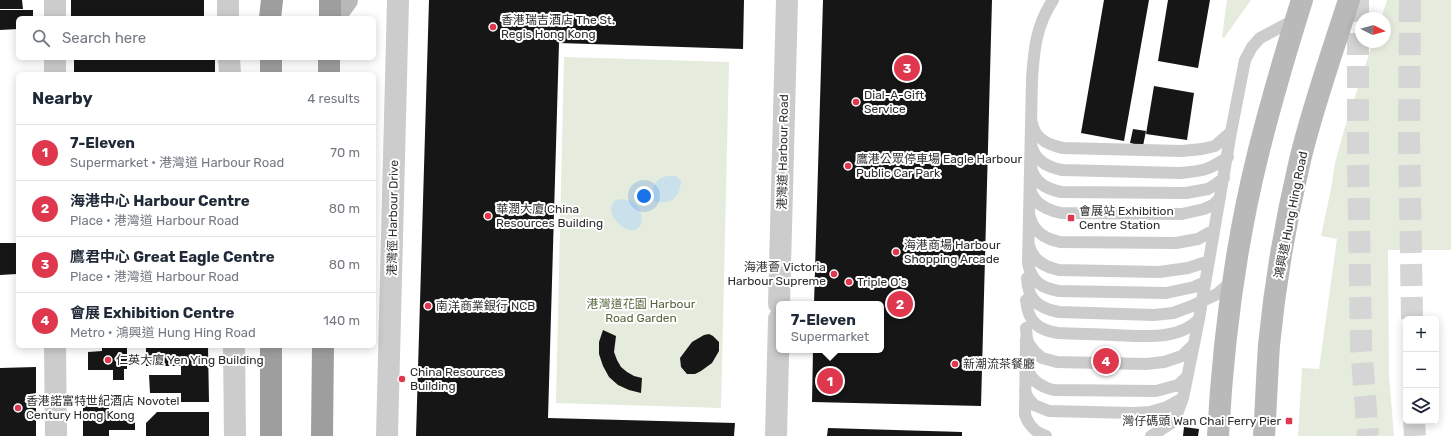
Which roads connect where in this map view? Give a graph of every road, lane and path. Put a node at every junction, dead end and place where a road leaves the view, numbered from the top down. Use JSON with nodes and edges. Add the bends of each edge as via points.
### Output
{"nodes":[{"id":1,"x":55,"y":0,"type":"edge"},
{"id":2,"x":228,"y":0,"type":"edge"},
{"id":3,"x":272,"y":0,"type":"edge"},
{"id":4,"x":330,"y":0,"type":"edge"},
{"id":5,"x":347,"y":0,"type":"edge"},
{"id":6,"x":398,"y":0,"type":"edge"},
{"id":7,"x":787,"y":0,"type":"edge"},
{"id":8,"x":1053,"y":0,"type":"edge"},
{"id":9,"x":1349,"y":0,"type":"edge"},
{"id":10,"x":1299,"y":9,"type":"edge"},
{"id":11,"x":55,"y":16,"type":"edge"},
{"id":12,"x":228,"y":16,"type":"edge"},
{"id":13,"x":270,"y":16,"type":"edge"},
{"id":14,"x":330,"y":16,"type":"edge"},
{"id":15,"x":335,"y":16,"type":"edge"},
{"id":16,"x":55,"y":60,"type":"edge"},
{"id":17,"x":229,"y":60,"type":"edge"},
{"id":18,"x":271,"y":60,"type":"edge"},
{"id":19,"x":329,"y":60,"type":"edge"},
{"id":20,"x":55,"y":72,"type":"edge"},
{"id":21,"x":230,"y":72,"type":"edge"},
{"id":22,"x":270,"y":72,"type":"edge"},
{"id":23,"x":329,"y":72,"type":"edge"},
{"id":24,"x":1031,"y":114,"type":"junction"},
{"id":25,"x":1231,"y":132,"type":"junction"},
{"id":26,"x":1031,"y":136,"type":"junction"},
{"id":27,"x":1228,"y":157,"type":"junction"},
{"id":28,"x":1030,"y":158,"type":"junction"},
{"id":29,"x":1224,"y":178,"type":"junction"},
{"id":30,"x":1029,"y":179,"type":"junction"},
{"id":31,"x":1220,"y":198,"type":"junction"},
{"id":32,"x":1029,"y":208,"type":"junction"},
{"id":33,"x":1214,"y":230,"type":"junction"},
{"id":34,"x":1028,"y":236,"type":"junction"},
{"id":35,"x":1028,"y":257,"type":"junction"},
{"id":36,"x":1209,"y":261,"type":"junction"},
{"id":37,"x":1027,"y":278,"type":"junction"},
{"id":38,"x":1233,"y":280,"type":"junction"},
{"id":39,"x":1205,"y":282,"type":"junction"},
{"id":40,"x":1026,"y":300,"type":"junction"},
{"id":41,"x":779,"y":301,"type":"edge"},
{"id":42,"x":1201,"y":302,"type":"junction"},
{"id":43,"x":1199,"y":319,"type":"junction"},
{"id":44,"x":1026,"y":328,"type":"junction"},
{"id":45,"x":1193,"y":346,"type":"junction"},
{"id":46,"x":55,"y":348,"type":"edge"},
{"id":47,"x":234,"y":348,"type":"edge"},
{"id":48,"x":271,"y":348,"type":"edge"},
{"id":49,"x":323,"y":348,"type":"edge"},
{"id":50,"x":778,"y":353,"type":"edge"},
{"id":51,"x":1025,"y":362,"type":"junction"},
{"id":52,"x":1187,"y":377,"type":"junction"},
{"id":53,"x":1024,"y":389,"type":"junction"},
{"id":54,"x":1183,"y":398,"type":"junction"},
{"id":55,"x":56,"y":436,"type":"edge"},
{"id":56,"x":235,"y":436,"type":"edge"},
{"id":57,"x":271,"y":436,"type":"edge"},
{"id":58,"x":322,"y":436,"type":"edge"},
{"id":59,"x":387,"y":436,"type":"edge"},
{"id":60,"x":776,"y":436,"type":"edge"},
{"id":61,"x":1046,"y":436,"type":"edge"},
{"id":62,"x":1151,"y":436,"type":"edge"},
{"id":63,"x":1218,"y":436,"type":"edge"},
{"id":64,"x":1264,"y":436,"type":"edge"}],
"edges":[{"from":1,"to":11,"type":"street"},
{"from":2,"to":12,"type":"street"},
{"from":3,"to":13,"type":"highway"},
{"from":4,"to":14,"type":"highway"},
{"from":5,"to":15,"type":"main road"},
{"from":6,"to":59,"type":"street","name":"港灣徑 Harbour Drive"},
{"from":7,"to":41,"type":"street","name":"港灣道 Harbour Road"},
{"from":8,"to":24,"type":"lane","via":[[1041,21],[1034,49]]},
{"from":9,"to":64,"type":"main road","name":"鴻興道 Hung Hing Road","via":[[1316,101],[1290,208],[1272,325]]},
{"from":10,"to":25,"type":"lane","via":[[1260,38],[1245,60]]},
{"from":10,"to":38,"type":"main road","via":[[1257,156]]},
{"from":16,"to":20,"type":"street"},
{"from":17,"to":21,"type":"street"},
{"from":18,"to":22,"type":"highway"},
{"from":19,"to":23,"type":"highway"},
{"from":24,"to":25,"type":"lane","via":[[1032,125],[1037,134],[1048,144],[1063,148],[1202,150],[1215,146]]},
{"from":24,"to":26,"type":"lane"},
{"from":25,"to":27,"type":"lane"},
{"from":26,"to":27,"type":"lane","via":[[1031,147],[1039,160],[1062,170],[1200,172],[1212,168]]},
{"from":26,"to":28,"type":"lane"},
{"from":27,"to":29,"type":"lane"},
{"from":28,"to":29,"type":"lane","via":[[1032,174],[1038,182],[1061,192],[1186,193],[1208,189]]},
{"from":28,"to":30,"type":"lane"},
{"from":29,"to":31,"type":"lane"},
{"from":30,"to":31,"type":"lane","via":[[1030,190],[1035,199],[1046,209],[1061,213],[1182,214],[1204,209]]},
{"from":30,"to":32,"type":"lane"},
{"from":31,"to":33,"type":"lane"},
{"from":32,"to":33,"type":"lane","via":[[1034,228],[1045,237],[1060,242],[1176,243],[1198,239]]},
{"from":32,"to":34,"type":"lane"},
{"from":33,"to":36,"type":"lane"},
{"from":34,"to":35,"type":"lane"},
{"from":34,"to":36,"type":"lane","via":[[1029,247],[1034,256],[1045,266],[1059,270],[1159,272],[1188,268]]},
{"from":35,"to":37,"type":"lane"},
{"from":35,"to":39,"type":"lane","via":[[1030,272],[1036,281],[1044,287],[1059,291],[1166,293]]},
{"from":36,"to":39,"type":"lane"},
{"from":37,"to":40,"type":"lane"},
{"from":37,"to":42,"type":"lane","via":[[1028,292],[1032,299],[1044,308],[1058,312],[1154,315],[1173,313]]},
{"from":38,"to":42,"type":"lane","via":[[1218,294]]},
{"from":38,"to":63,"type":"main road","via":[[1223,360]]},
{"from":39,"to":42,"type":"lane"},
{"from":40,"to":43,"type":"lane","via":[[1035,324],[1043,330],[1058,334],[1158,335],[1190,327]]},
{"from":40,"to":44,"type":"lane"},
{"from":42,"to":43,"type":"lane"},
{"from":43,"to":45,"type":"lane"},
{"from":44,"to":45,"type":"lane","via":[[1027,339],[1034,352],[1042,358],[1057,362],[1164,362],[1182,356]]},
{"from":44,"to":51,"type":"lane"},
{"from":45,"to":52,"type":"lane"},
{"from":46,"to":55,"type":"street"},
{"from":47,"to":56,"type":"street"},
{"from":48,"to":57,"type":"highway"},
{"from":49,"to":58,"type":"highway"},
{"from":50,"to":60,"type":"street"},
{"from":51,"to":52,"type":"lane","via":[[1036,382],[1054,390],[1156,391],[1178,385]]},
{"from":51,"to":53,"type":"lane"},
{"from":52,"to":54,"type":"lane"},
{"from":53,"to":54,"type":"lane","via":[[1034,404],[1049,411],[1150,412],[1167,407]]},
{"from":53,"to":61,"type":"lane","via":[[1024,411],[1027,420],[1034,430]]},
{"from":54,"to":62,"type":"lane","via":[[1176,417]]}]}
